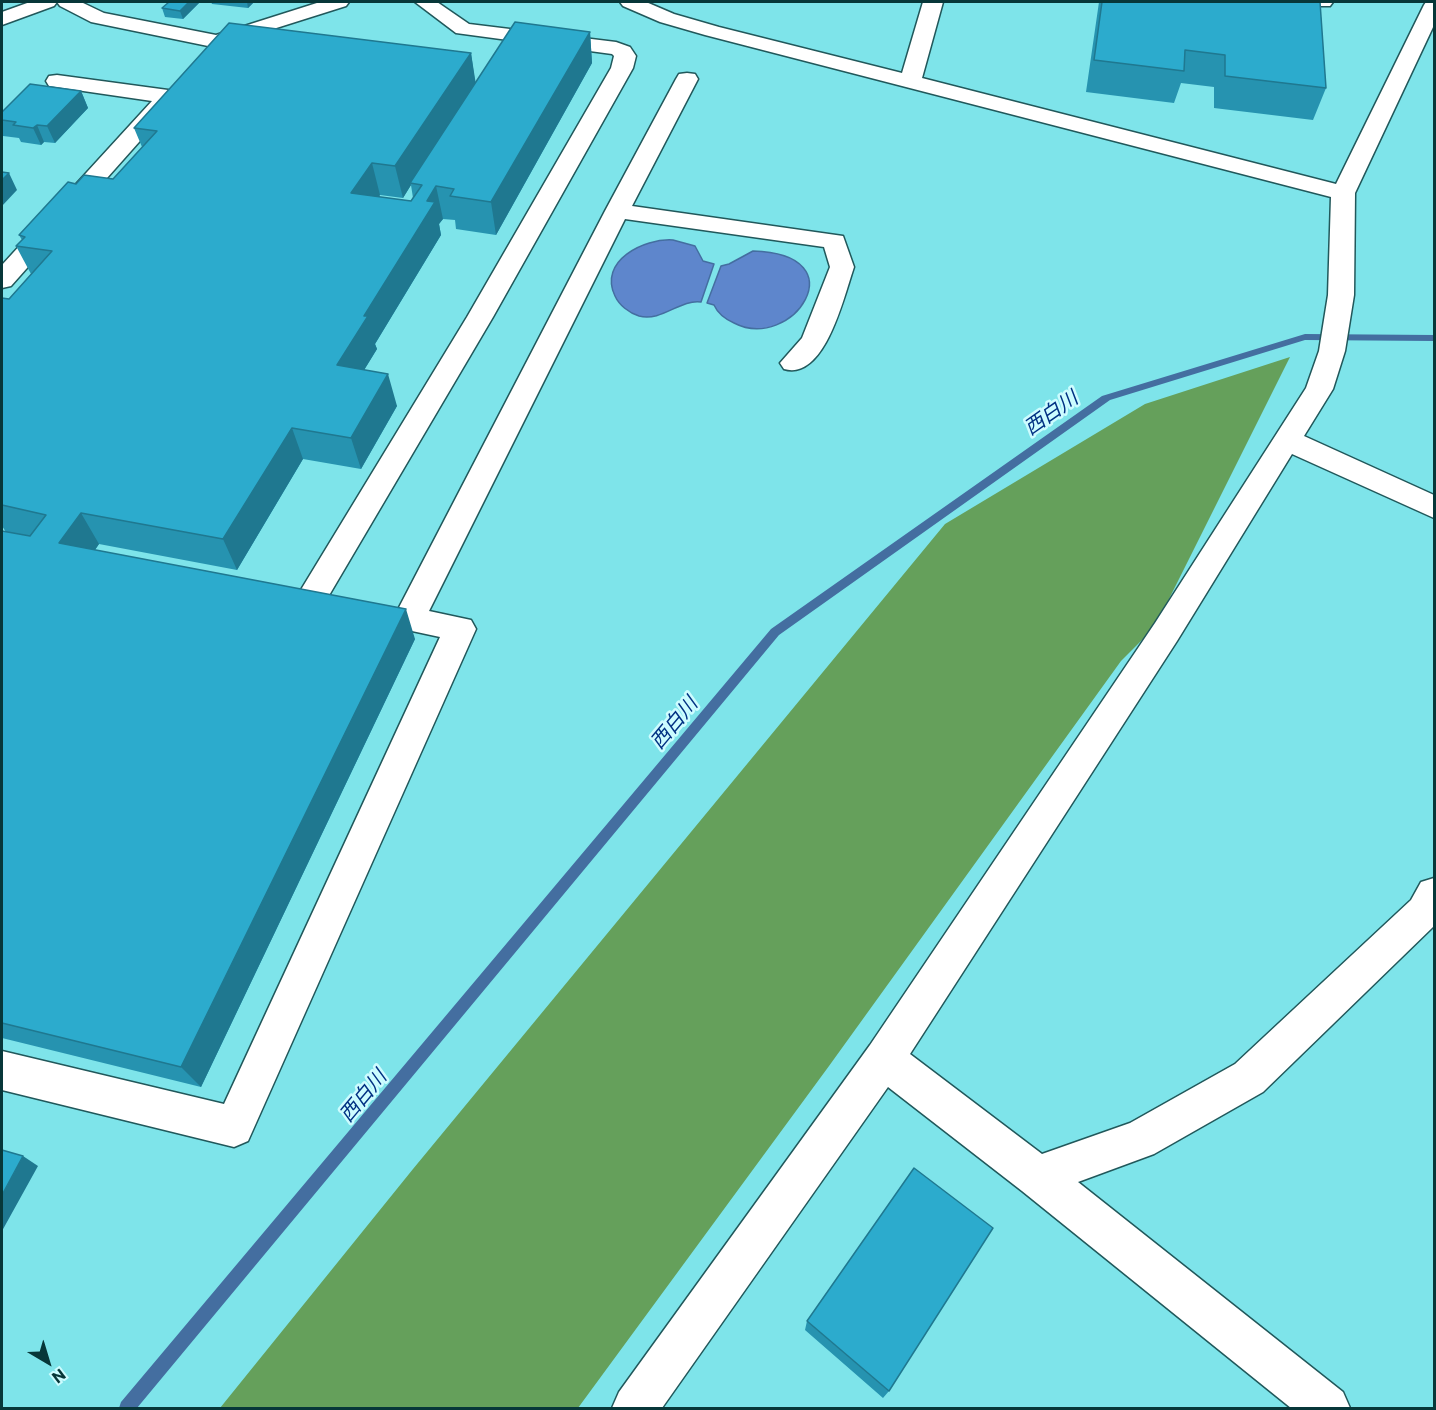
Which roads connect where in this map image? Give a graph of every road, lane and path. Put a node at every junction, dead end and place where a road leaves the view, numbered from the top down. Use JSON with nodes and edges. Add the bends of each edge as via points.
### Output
{"nodes":[{"id":1,"x":47,"y":2,"type":"edge"},
{"id":2,"x":67,"y":2,"type":"edge"},
{"id":3,"x":339,"y":2,"type":"edge"},
{"id":4,"x":425,"y":2,"type":"edge"},
{"id":5,"x":630,"y":2,"type":"edge"},
{"id":6,"x":933,"y":2,"type":"edge"},
{"id":7,"x":1428,"y":2,"type":"edge"},
{"id":8,"x":1434,"y":4,"type":"edge"},
{"id":9,"x":2,"y":19,"type":"edge"},
{"id":10,"x":274,"y":22,"type":"junction"},
{"id":11,"x":301,"y":35,"type":"edge"},
{"id":12,"x":687,"y":79,"type":"dead end"},
{"id":13,"x":57,"y":81,"type":"dead end"},
{"id":14,"x":910,"y":81,"type":"junction"},
{"id":15,"x":1343,"y":193,"type":"junction"},
{"id":16,"x":617,"y":210,"type":"junction"},
{"id":17,"x":3,"y":275,"type":"edge"},
{"id":18,"x":793,"y":363,"type":"dead end"},
{"id":19,"x":1287,"y":440,"type":"junction"},
{"id":20,"x":1434,"y":507,"type":"edge"},
{"id":21,"x":343,"y":607,"type":"edge"},
{"id":22,"x":376,"y":613,"type":"edge"},
{"id":23,"x":409,"y":619,"type":"junction"},
{"id":24,"x":1434,"y":894,"type":"edge"},
{"id":25,"x":884,"y":1059,"type":"junction"},
{"id":26,"x":2,"y":1071,"type":"edge"},
{"id":27,"x":1037,"y":1176,"type":"junction"},
{"id":28,"x":635,"y":1408,"type":"edge"},
{"id":29,"x":1327,"y":1408,"type":"edge"}],
"edges":[{"from":1,"to":9,"type":"street"},
{"from":2,"to":10,"type":"street","via":[[98,18],[214,50],[225,38]]},
{"from":3,"to":10,"type":"street"},
{"from":4,"to":21,"type":"street","via":[[454,24],[465,38],[616,48],[625,56],[622,68],[480,317],[298,599]]},
{"from":5,"to":14,"type":"street","via":[[667,18]]},
{"from":6,"to":14,"type":"street"},
{"from":7,"to":8,"type":"street"},
{"from":8,"to":15,"type":"street"},
{"from":10,"to":11,"type":"street","via":[[289,34]]},
{"from":12,"to":16,"type":"street"},
{"from":13,"to":17,"type":"street","via":[[176,89]]},
{"from":14,"to":15,"type":"street"},
{"from":15,"to":19,"type":"street","via":[[1341,295],[1332,351],[1319,389]]},
{"from":16,"to":18,"type":"street","via":[[834,241],[842,267],[814,342]]},
{"from":16,"to":23,"type":"street"},
{"from":19,"to":20,"type":"street"},
{"from":19,"to":25,"type":"street","via":[[1166,632]]},
{"from":22,"to":23,"type":"street"},
{"from":23,"to":26,"type":"street","via":[[460,629],[234,1127]]},
{"from":24,"to":27,"type":"street","via":[[1424,912],[1249,1078],[1140,1140]]},
{"from":25,"to":27,"type":"street"},
{"from":25,"to":28,"type":"street"},
{"from":27,"to":29,"type":"street"}]}
